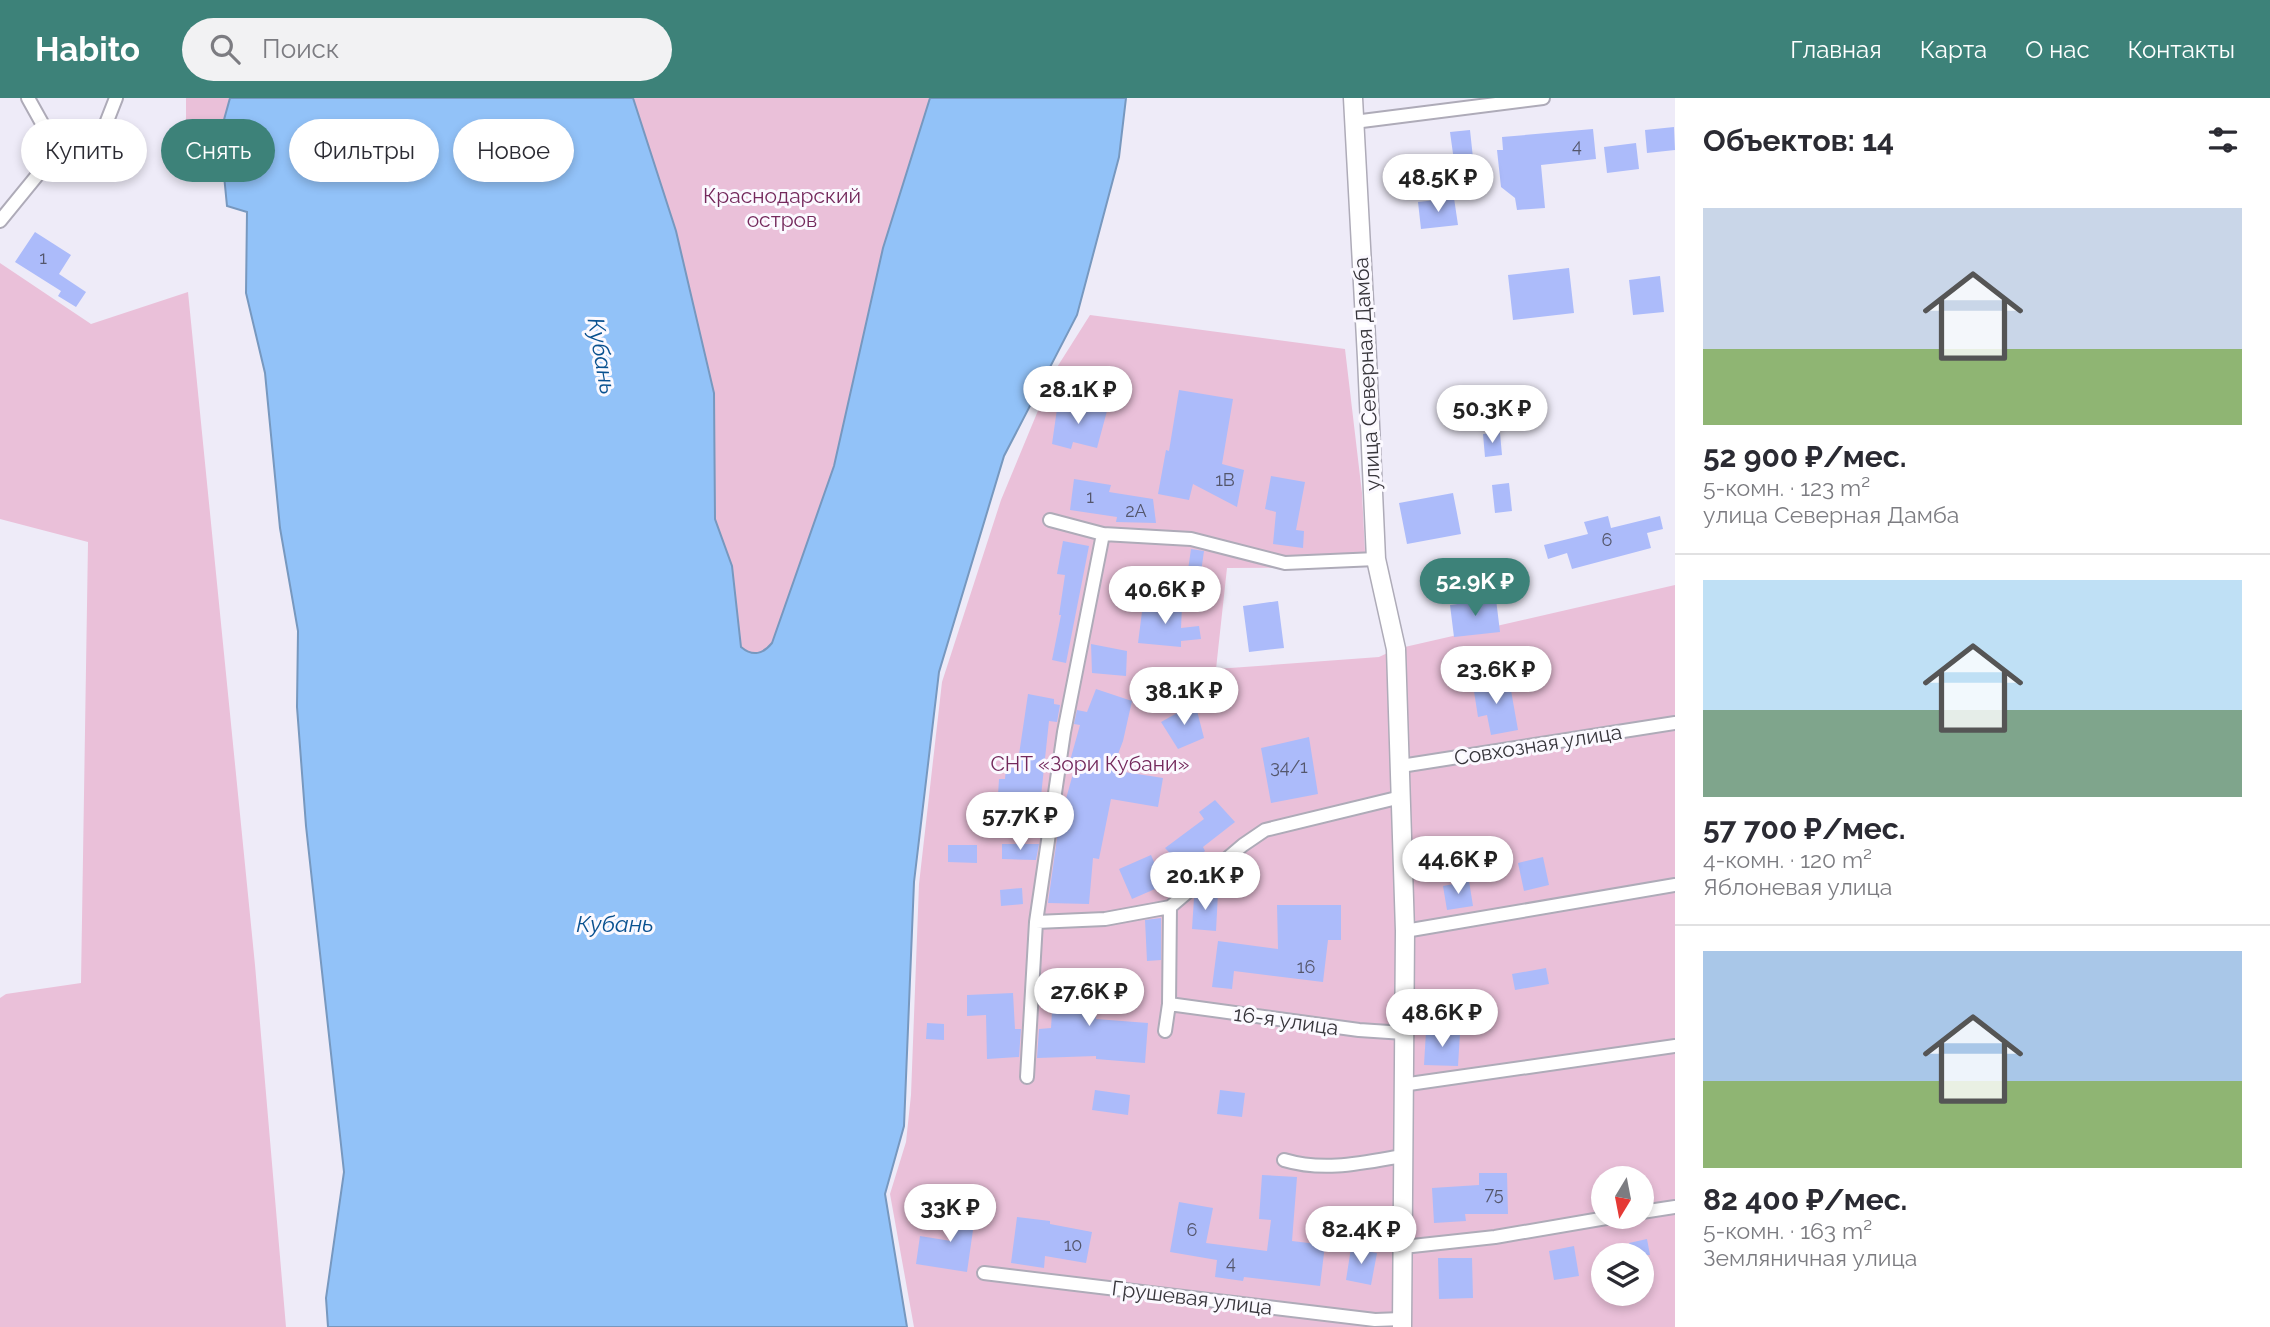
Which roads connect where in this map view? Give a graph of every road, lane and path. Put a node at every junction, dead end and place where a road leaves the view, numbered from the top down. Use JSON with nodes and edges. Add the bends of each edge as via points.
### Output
{"nodes":[{"id":1,"x":28,"y":98,"type":"edge"},
{"id":2,"x":116,"y":98,"type":"edge"},
{"id":3,"x":1353,"y":98,"type":"edge"},
{"id":4,"x":1543,"y":98,"type":"edge"},
{"id":5,"x":40,"y":119,"type":"edge"},
{"id":6,"x":108,"y":119,"type":"edge"},
{"id":7,"x":1354,"y":122,"type":"junction"},
{"id":8,"x":31,"y":182,"type":"edge"},
{"id":9,"x":0,"y":221,"type":"edge"},
{"id":10,"x":1050,"y":520,"type":"dead end"},
{"id":11,"x":1103,"y":534,"type":"junction"},
{"id":12,"x":1376,"y":559,"type":"junction"},
{"id":13,"x":1675,"y":723,"type":"edge"},
{"id":14,"x":1401,"y":766,"type":"junction"},
{"id":15,"x":1401,"y":797,"type":"junction"},
{"id":16,"x":1675,"y":885,"type":"edge"},
{"id":17,"x":1170,"y":907,"type":"junction"},
{"id":18,"x":1036,"y":922,"type":"junction"},
{"id":19,"x":1405,"y":931,"type":"junction"},
{"id":20,"x":1168,"y":1004,"type":"junction"},
{"id":21,"x":1165,"y":1031,"type":"dead end"},
{"id":22,"x":1404,"y":1033,"type":"junction"},
{"id":23,"x":1675,"y":1046,"type":"edge"},
{"id":24,"x":1027,"y":1077,"type":"dead end"},
{"id":25,"x":1402,"y":1085,"type":"junction"},
{"id":26,"x":1402,"y":1156,"type":"junction"},
{"id":27,"x":1284,"y":1160,"type":"dead end"},
{"id":28,"x":1675,"y":1207,"type":"edge"},
{"id":29,"x":1654,"y":1210,"type":"edge"},
{"id":30,"x":1591,"y":1221,"type":"edge"},
{"id":31,"x":1403,"y":1247,"type":"junction"},
{"id":32,"x":984,"y":1273,"type":"dead end"},
{"id":33,"x":1402,"y":1323,"type":"edge"}],
"edges":[{"from":1,"to":5,"type":"street"},
{"from":2,"to":6,"type":"street"},
{"from":3,"to":7,"type":"street","name":"улица Северная Дамба"},
{"from":4,"to":7,"type":"street"},
{"from":7,"to":12,"type":"street","name":"улица Северная Дамба"},
{"from":8,"to":9,"type":"street"},
{"from":10,"to":11,"type":"street"},
{"from":11,"to":12,"type":"street","via":[[1191,539],[1285,563]]},
{"from":11,"to":18,"type":"street","via":[[1064,732]]},
{"from":12,"to":14,"type":"street","name":"улица Северная Дамба","via":[[1396,649]]},
{"from":13,"to":14,"type":"street","name":"Совхозная улица"},
{"from":14,"to":15,"type":"street","name":"улица Северная Дамба"},
{"from":15,"to":17,"type":"street","via":[[1265,830]]},
{"from":15,"to":19,"type":"street","name":"улица Северная Дамба"},
{"from":16,"to":19,"type":"street"},
{"from":17,"to":18,"type":"street","via":[[1105,919]]},
{"from":17,"to":20,"type":"street"},
{"from":18,"to":24,"type":"street"},
{"from":19,"to":22,"type":"street","name":"улица Северная Дамба"},
{"from":20,"to":21,"type":"street"},
{"from":20,"to":22,"type":"street","name":"16-я улица"},
{"from":22,"to":25,"type":"street","name":"улица Северная Дамба"},
{"from":23,"to":25,"type":"street"},
{"from":25,"to":26,"type":"street","name":"улица Северная Дамба"},
{"from":26,"to":27,"type":"street","via":[[1316,1167]]},
{"from":26,"to":31,"type":"street","name":"улица Северная Дамба"},
{"from":28,"to":29,"type":"street"},
{"from":30,"to":31,"type":"street"},
{"from":31,"to":33,"type":"street","name":"улица Северная Дамба"},
{"from":32,"to":33,"type":"street","name":"Грушевая улица"}]}
